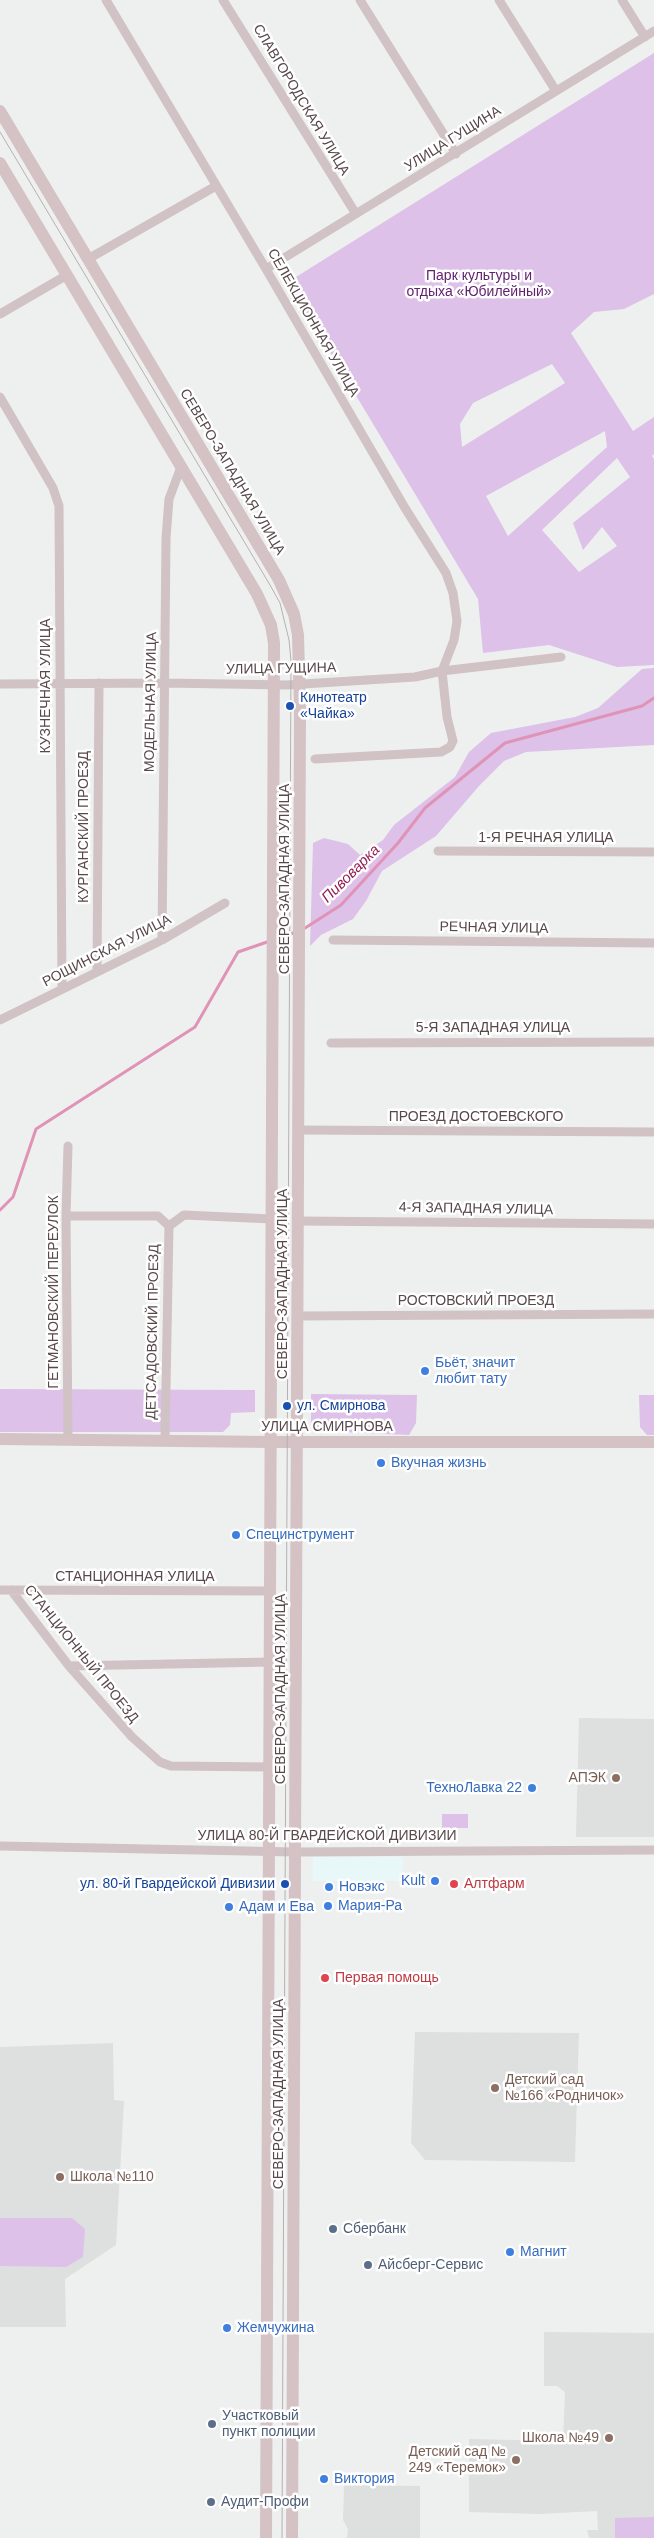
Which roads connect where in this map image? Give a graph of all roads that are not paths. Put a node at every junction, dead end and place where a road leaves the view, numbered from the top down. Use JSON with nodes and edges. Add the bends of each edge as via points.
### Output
{"nodes":[{"id":1,"x":106,"y":0,"type":"edge"},
{"id":2,"x":223,"y":0,"type":"edge"},
{"id":3,"x":360,"y":0,"type":"edge"},
{"id":4,"x":499,"y":0,"type":"edge"},
{"id":5,"x":622,"y":0,"type":"edge"},
{"id":6,"x":654,"y":31,"type":"edge"},
{"id":7,"x":645,"y":37,"type":"junction"},
{"id":8,"x":556,"y":91,"type":"junction"},
{"id":9,"x":0,"y":112,"type":"edge"},
{"id":10,"x":456,"y":154,"type":"junction"},
{"id":11,"x":0,"y":163,"type":"edge"},
{"id":12,"x":216,"y":186,"type":"junction"},
{"id":13,"x":356,"y":214,"type":"junction"},
{"id":14,"x":88,"y":260,"type":"junction"},
{"id":15,"x":266,"y":269,"type":"junction"},
{"id":16,"x":67,"y":275,"type":"junction"},
{"id":17,"x":0,"y":314,"type":"edge"},
{"id":18,"x":0,"y":398,"type":"edge"},
{"id":19,"x":181,"y":467,"type":"junction"},
{"id":20,"x":561,"y":657,"type":"dead end"},
{"id":21,"x":442,"y":671,"type":"junction"},
{"id":22,"x":99,"y":683,"type":"junction"},
{"id":23,"x":166,"y":683,"type":"junction"},
{"id":24,"x":0,"y":684,"type":"edge"},
{"id":25,"x":60,"y":684,"type":"junction"},
{"id":26,"x":300,"y":684,"type":"junction"},
{"id":27,"x":274,"y":686,"type":"junction"},
{"id":28,"x":315,"y":759,"type":"dead end"},
{"id":29,"x":438,"y":851,"type":"dead end"},
{"id":30,"x":654,"y":852,"type":"edge"},
{"id":31,"x":225,"y":903,"type":"dead end"},
{"id":32,"x":162,"y":940,"type":"junction"},
{"id":33,"x":333,"y":940,"type":"dead end"},
{"id":34,"x":654,"y":943,"type":"edge"},
{"id":35,"x":98,"y":970,"type":"junction"},
{"id":36,"x":62,"y":989,"type":"junction"},
{"id":37,"x":0,"y":1020,"type":"edge"},
{"id":38,"x":654,"y":1042,"type":"edge"},
{"id":39,"x":331,"y":1043,"type":"dead end"},
{"id":40,"x":298,"y":1130,"type":"junction"},
{"id":41,"x":654,"y":1132,"type":"edge"},
{"id":42,"x":68,"y":1146,"type":"dead end"},
{"id":43,"x":66,"y":1216,"type":"junction"},
{"id":44,"x":272,"y":1219,"type":"junction"},
{"id":45,"x":298,"y":1221,"type":"junction"},
{"id":46,"x":654,"y":1224,"type":"edge"},
{"id":47,"x":169,"y":1226,"type":"junction"},
{"id":48,"x":654,"y":1314,"type":"edge"},
{"id":49,"x":298,"y":1316,"type":"junction"},
{"id":50,"x":0,"y":1439,"type":"edge"},
{"id":51,"x":68,"y":1439,"type":"junction"},
{"id":52,"x":164,"y":1440,"type":"junction"},
{"id":53,"x":270,"y":1442,"type":"junction"},
{"id":54,"x":297,"y":1442,"type":"junction"},
{"id":55,"x":654,"y":1442,"type":"edge"},
{"id":56,"x":0,"y":1590,"type":"edge"},
{"id":57,"x":11,"y":1590,"type":"junction"},
{"id":58,"x":271,"y":1591,"type":"junction"},
{"id":59,"x":270,"y":1662,"type":"junction"},
{"id":60,"x":69,"y":1666,"type":"junction"},
{"id":61,"x":269,"y":1767,"type":"junction"},
{"id":62,"x":0,"y":1846,"type":"edge"},
{"id":63,"x":269,"y":1850,"type":"junction"},
{"id":64,"x":654,"y":1850,"type":"edge"},
{"id":65,"x":295,"y":1852,"type":"junction"},
{"id":66,"x":266,"y":2538,"type":"edge"},
{"id":67,"x":292,"y":2538,"type":"edge"}],
"edges":[{"from":1,"to":12,"type":"street","name":"СЕЛЕКЦИОННАЯ УЛИЦА"},
{"from":2,"to":13,"type":"street","name":"СЛАВГОРОДСКАЯ УЛИЦА"},
{"from":3,"to":10,"type":"street"},
{"from":4,"to":8,"type":"street"},
{"from":5,"to":7,"type":"street"},
{"from":6,"to":7,"type":"street","name":"УЛИЦА ГУЩИНА"},
{"from":7,"to":8,"type":"street","name":"УЛИЦА ГУЩИНА"},
{"from":8,"to":10,"type":"street","name":"УЛИЦА ГУЩИНА"},
{"from":9,"to":14,"type":"main road","name":"СЕВЕРО-ЗАПАДНАЯ УЛИЦА"},
{"from":10,"to":13,"type":"street","name":"УЛИЦА ГУЩИНА"},
{"from":11,"to":16,"type":"main road","name":"СЕВЕРО-ЗАПАДНАЯ УЛИЦА"},
{"from":12,"to":14,"type":"street"},
{"from":12,"to":15,"type":"street","name":"СЕЛЕКЦИОННАЯ УЛИЦА"},
{"from":13,"to":15,"type":"street","name":"УЛИЦА ГУЩИНА"},
{"from":14,"to":26,"type":"main road","name":"СЕВЕРО-ЗАПАДНАЯ УЛИЦА","via":[[283,588],[294,614],[298,635]]},
{"from":15,"to":21,"type":"street","name":"СЕЛЕКЦИОННАЯ УЛИЦА","via":[[446,573],[457,621],[454,640]]},
{"from":16,"to":17,"type":"street"},
{"from":16,"to":19,"type":"main road","name":"СЕВЕРО-ЗАПАДНАЯ УЛИЦА"},
{"from":18,"to":25,"type":"street","name":"КУЗНЕЧНАЯ УЛИЦА","via":[[54,488],[59,506]]},
{"from":19,"to":23,"type":"street","name":"МОДЕЛЬНАЯ УЛИЦА","via":[[169,499],[166,538]]},
{"from":19,"to":27,"type":"main road","name":"СЕВЕРО-ЗАПАДНАЯ УЛИЦА","via":[[265,609],[274,643]]},
{"from":20,"to":21,"type":"street","name":"УЛИЦА ГУЩИНА"},
{"from":21,"to":26,"type":"street","name":"УЛИЦА ГУЩИНА","via":[[415,677]]},
{"from":21,"to":28,"type":"street","via":[[453,741],[450,747],[441,752]]},
{"from":22,"to":23,"type":"street","name":"УЛИЦА ГУЩИНА"},
{"from":22,"to":25,"type":"street","name":"УЛИЦА ГУЩИНА"},
{"from":22,"to":35,"type":"street","name":"КУРГАНСКИЙ ПРОЕЗД"},
{"from":23,"to":27,"type":"street","name":"УЛИЦА ГУЩИНА"},
{"from":23,"to":32,"type":"street","name":"МОДЕЛЬНАЯ УЛИЦА"},
{"from":24,"to":25,"type":"street","name":"УЛИЦА ГУЩИНА"},
{"from":25,"to":36,"type":"street","name":"КУЗНЕЧНАЯ УЛИЦА"},
{"from":26,"to":27,"type":"street","name":"УЛИЦА ГУЩИНА"},
{"from":26,"to":40,"type":"main road","name":"СЕВЕРО-ЗАПАДНАЯ УЛИЦА"},
{"from":27,"to":44,"type":"main road","name":"СЕВЕРО-ЗАПАДНАЯ УЛИЦА"},
{"from":29,"to":30,"type":"street","name":"1-Я РЕЧНАЯ УЛИЦА"},
{"from":31,"to":32,"type":"street","name":"РОЩИНСКАЯ УЛИЦА"},
{"from":32,"to":35,"type":"street","name":"РОЩИНСКАЯ УЛИЦА"},
{"from":33,"to":34,"type":"street","name":"РЕЧНАЯ УЛИЦА"},
{"from":35,"to":36,"type":"street","name":"РОЩИНСКАЯ УЛИЦА"},
{"from":36,"to":37,"type":"street","name":"РОЩИНСКАЯ УЛИЦА"},
{"from":38,"to":39,"type":"street","name":"5-Я ЗАПАДНАЯ УЛИЦА"},
{"from":40,"to":41,"type":"street","name":"ПРОЕЗД ДОСТОЕВСКОГО"},
{"from":40,"to":45,"type":"main road","name":"СЕВЕРО-ЗАПАДНАЯ УЛИЦА"},
{"from":42,"to":43,"type":"street","name":"ГЕТМАНОВСКИЙ ПЕРЕУЛОК"},
{"from":43,"to":47,"type":"street","via":[[158,1216]]},
{"from":43,"to":51,"type":"street","name":"ГЕТМАНОВСКИЙ ПЕРЕУЛОК"},
{"from":44,"to":47,"type":"street","via":[[184,1215]]},
{"from":44,"to":53,"type":"main road","name":"СЕВЕРО-ЗАПАДНАЯ УЛИЦА"},
{"from":45,"to":46,"type":"street","name":"4-Я ЗАПАДНАЯ УЛИЦА"},
{"from":45,"to":49,"type":"main road","name":"СЕВЕРО-ЗАПАДНАЯ УЛИЦА"},
{"from":47,"to":52,"type":"street","name":"ДЕТСАДОВСКИЙ ПРОЕЗД"},
{"from":48,"to":49,"type":"street","name":"РОСТОВСКИЙ ПРОЕЗД"},
{"from":49,"to":54,"type":"main road","name":"СЕВЕРО-ЗАПАДНАЯ УЛИЦА"},
{"from":50,"to":51,"type":"main road","name":"УЛИЦА СМИРНОВА"},
{"from":51,"to":52,"type":"main road","name":"УЛИЦА СМИРНОВА"},
{"from":52,"to":53,"type":"main road","name":"УЛИЦА СМИРНОВА"},
{"from":53,"to":54,"type":"main road","name":"УЛИЦА СМИРНОВА"},
{"from":53,"to":58,"type":"main road","name":"СЕВЕРО-ЗАПАДНАЯ УЛИЦА"},
{"from":54,"to":55,"type":"main road","name":"УЛИЦА СМИРНОВА"},
{"from":54,"to":65,"type":"main road","name":"СЕВЕРО-ЗАПАДНАЯ УЛИЦА"},
{"from":56,"to":57,"type":"street","name":"СТАНЦИОННАЯ УЛИЦА"},
{"from":57,"to":58,"type":"street","name":"СТАНЦИОННАЯ УЛИЦА"},
{"from":57,"to":60,"type":"street","name":"СТАНЦИОННЫЙ ПРОЕЗД"},
{"from":58,"to":59,"type":"main road","name":"СЕВЕРО-ЗАПАДНАЯ УЛИЦА"},
{"from":59,"to":60,"type":"street"},
{"from":59,"to":61,"type":"main road","name":"СЕВЕРО-ЗАПАДНАЯ УЛИЦА"},
{"from":60,"to":61,"type":"street","name":"СТАНЦИОННЫЙ ПРОЕЗД","via":[[132,1737],[160,1762],[171,1766]]},
{"from":61,"to":63,"type":"main road","name":"СЕВЕРО-ЗАПАДНАЯ УЛИЦА"},
{"from":62,"to":63,"type":"street","name":"УЛИЦА 80-Й ГВАРДЕЙСКОЙ ДИВИЗИИ"},
{"from":63,"to":65,"type":"street","name":"УЛИЦА 80-Й ГВАРДЕЙСКОЙ ДИВИЗИИ"},
{"from":63,"to":66,"type":"main road","name":"СЕВЕРО-ЗАПАДНАЯ УЛИЦА"},
{"from":64,"to":65,"type":"street","name":"УЛИЦА 80-Й ГВАРДЕЙСКОЙ ДИВИЗИИ"},
{"from":65,"to":67,"type":"main road","name":"СЕВЕРО-ЗАПАДНАЯ УЛИЦА"}]}
